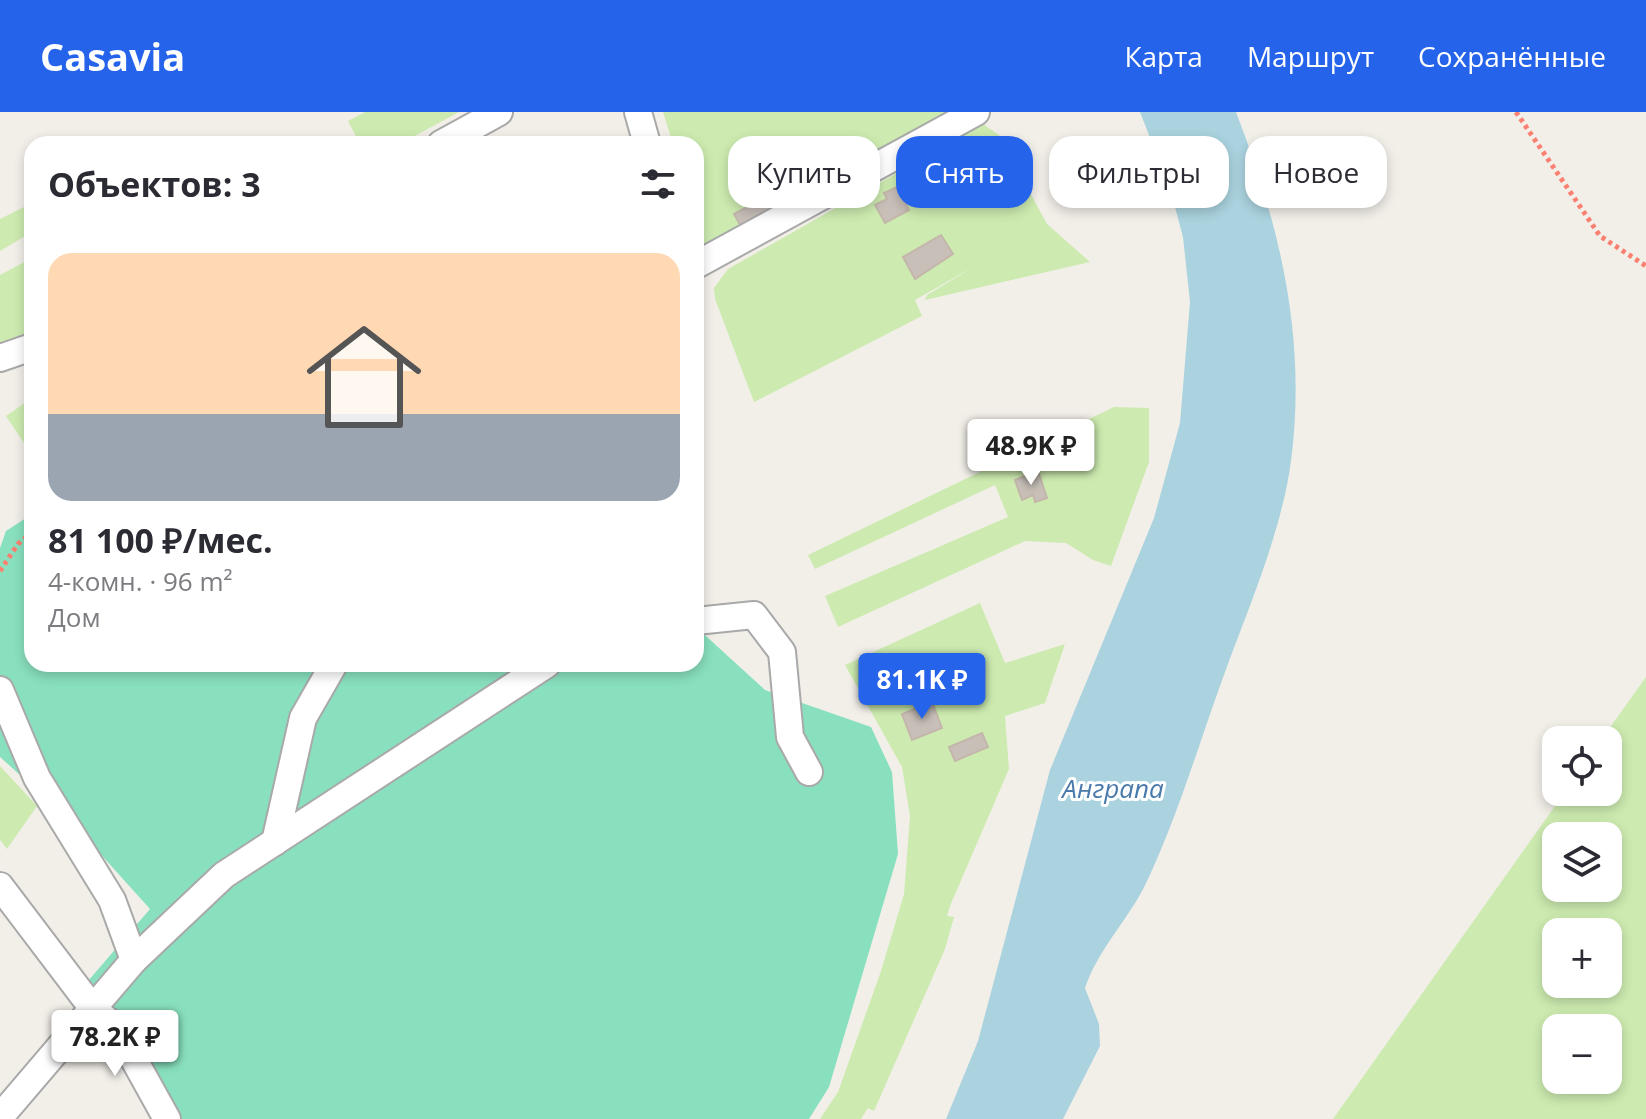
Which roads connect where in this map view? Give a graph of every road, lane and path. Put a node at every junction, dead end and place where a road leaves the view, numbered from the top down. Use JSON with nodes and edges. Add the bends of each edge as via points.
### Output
{"nodes":[{"id":1,"x":499,"y":112,"type":"edge"},
{"id":2,"x":638,"y":112,"type":"edge"},
{"id":3,"x":976,"y":112,"type":"edge"},
{"id":4,"x":1516,"y":112,"type":"edge"},
{"id":5,"x":456,"y":136,"type":"edge"},
{"id":6,"x":645,"y":136,"type":"edge"},
{"id":7,"x":704,"y":261,"type":"edge"},
{"id":8,"x":1646,"y":266,"type":"edge"},
{"id":9,"x":24,"y":350,"type":"edge"},
{"id":10,"x":0,"y":358,"type":"edge"},
{"id":11,"x":24,"y":539,"type":"edge"},
{"id":12,"x":0,"y":571,"type":"edge"},
{"id":13,"x":704,"y":620,"type":"edge"},
{"id":14,"x":329,"y":672,"type":"edge"},
{"id":15,"x":535,"y":672,"type":"edge"},
{"id":16,"x":0,"y":690,"type":"edge"},
{"id":17,"x":809,"y":772,"type":"dead end"},
{"id":18,"x":275,"y":842,"type":"junction"},
{"id":19,"x":0,"y":886,"type":"edge"},
{"id":20,"x":134,"y":960,"type":"junction"},
{"id":21,"x":94,"y":1010,"type":"junction"},
{"id":22,"x":0,"y":1117,"type":"edge"},
{"id":23,"x":167,"y":1119,"type":"edge"}],
"edges":[{"from":1,"to":5,"type":"street"},
{"from":2,"to":6,"type":"street"},
{"from":3,"to":7,"type":"street"},
{"from":4,"to":8,"type":"path","via":[[1600,236]]},
{"from":9,"to":10,"type":"street"},
{"from":11,"to":12,"type":"path"},
{"from":13,"to":17,"type":"street","via":[[754,615],[782,652],[790,737]]},
{"from":14,"to":18,"type":"street","via":[[303,718]]},
{"from":15,"to":18,"type":"street"},
{"from":16,"to":20,"type":"street","via":[[37,778],[112,900]]},
{"from":18,"to":20,"type":"street","via":[[224,875]]},
{"from":19,"to":21,"type":"street"},
{"from":20,"to":21,"type":"street"},
{"from":21,"to":22,"type":"street"},
{"from":21,"to":23,"type":"street","via":[[116,1027]]}]}
